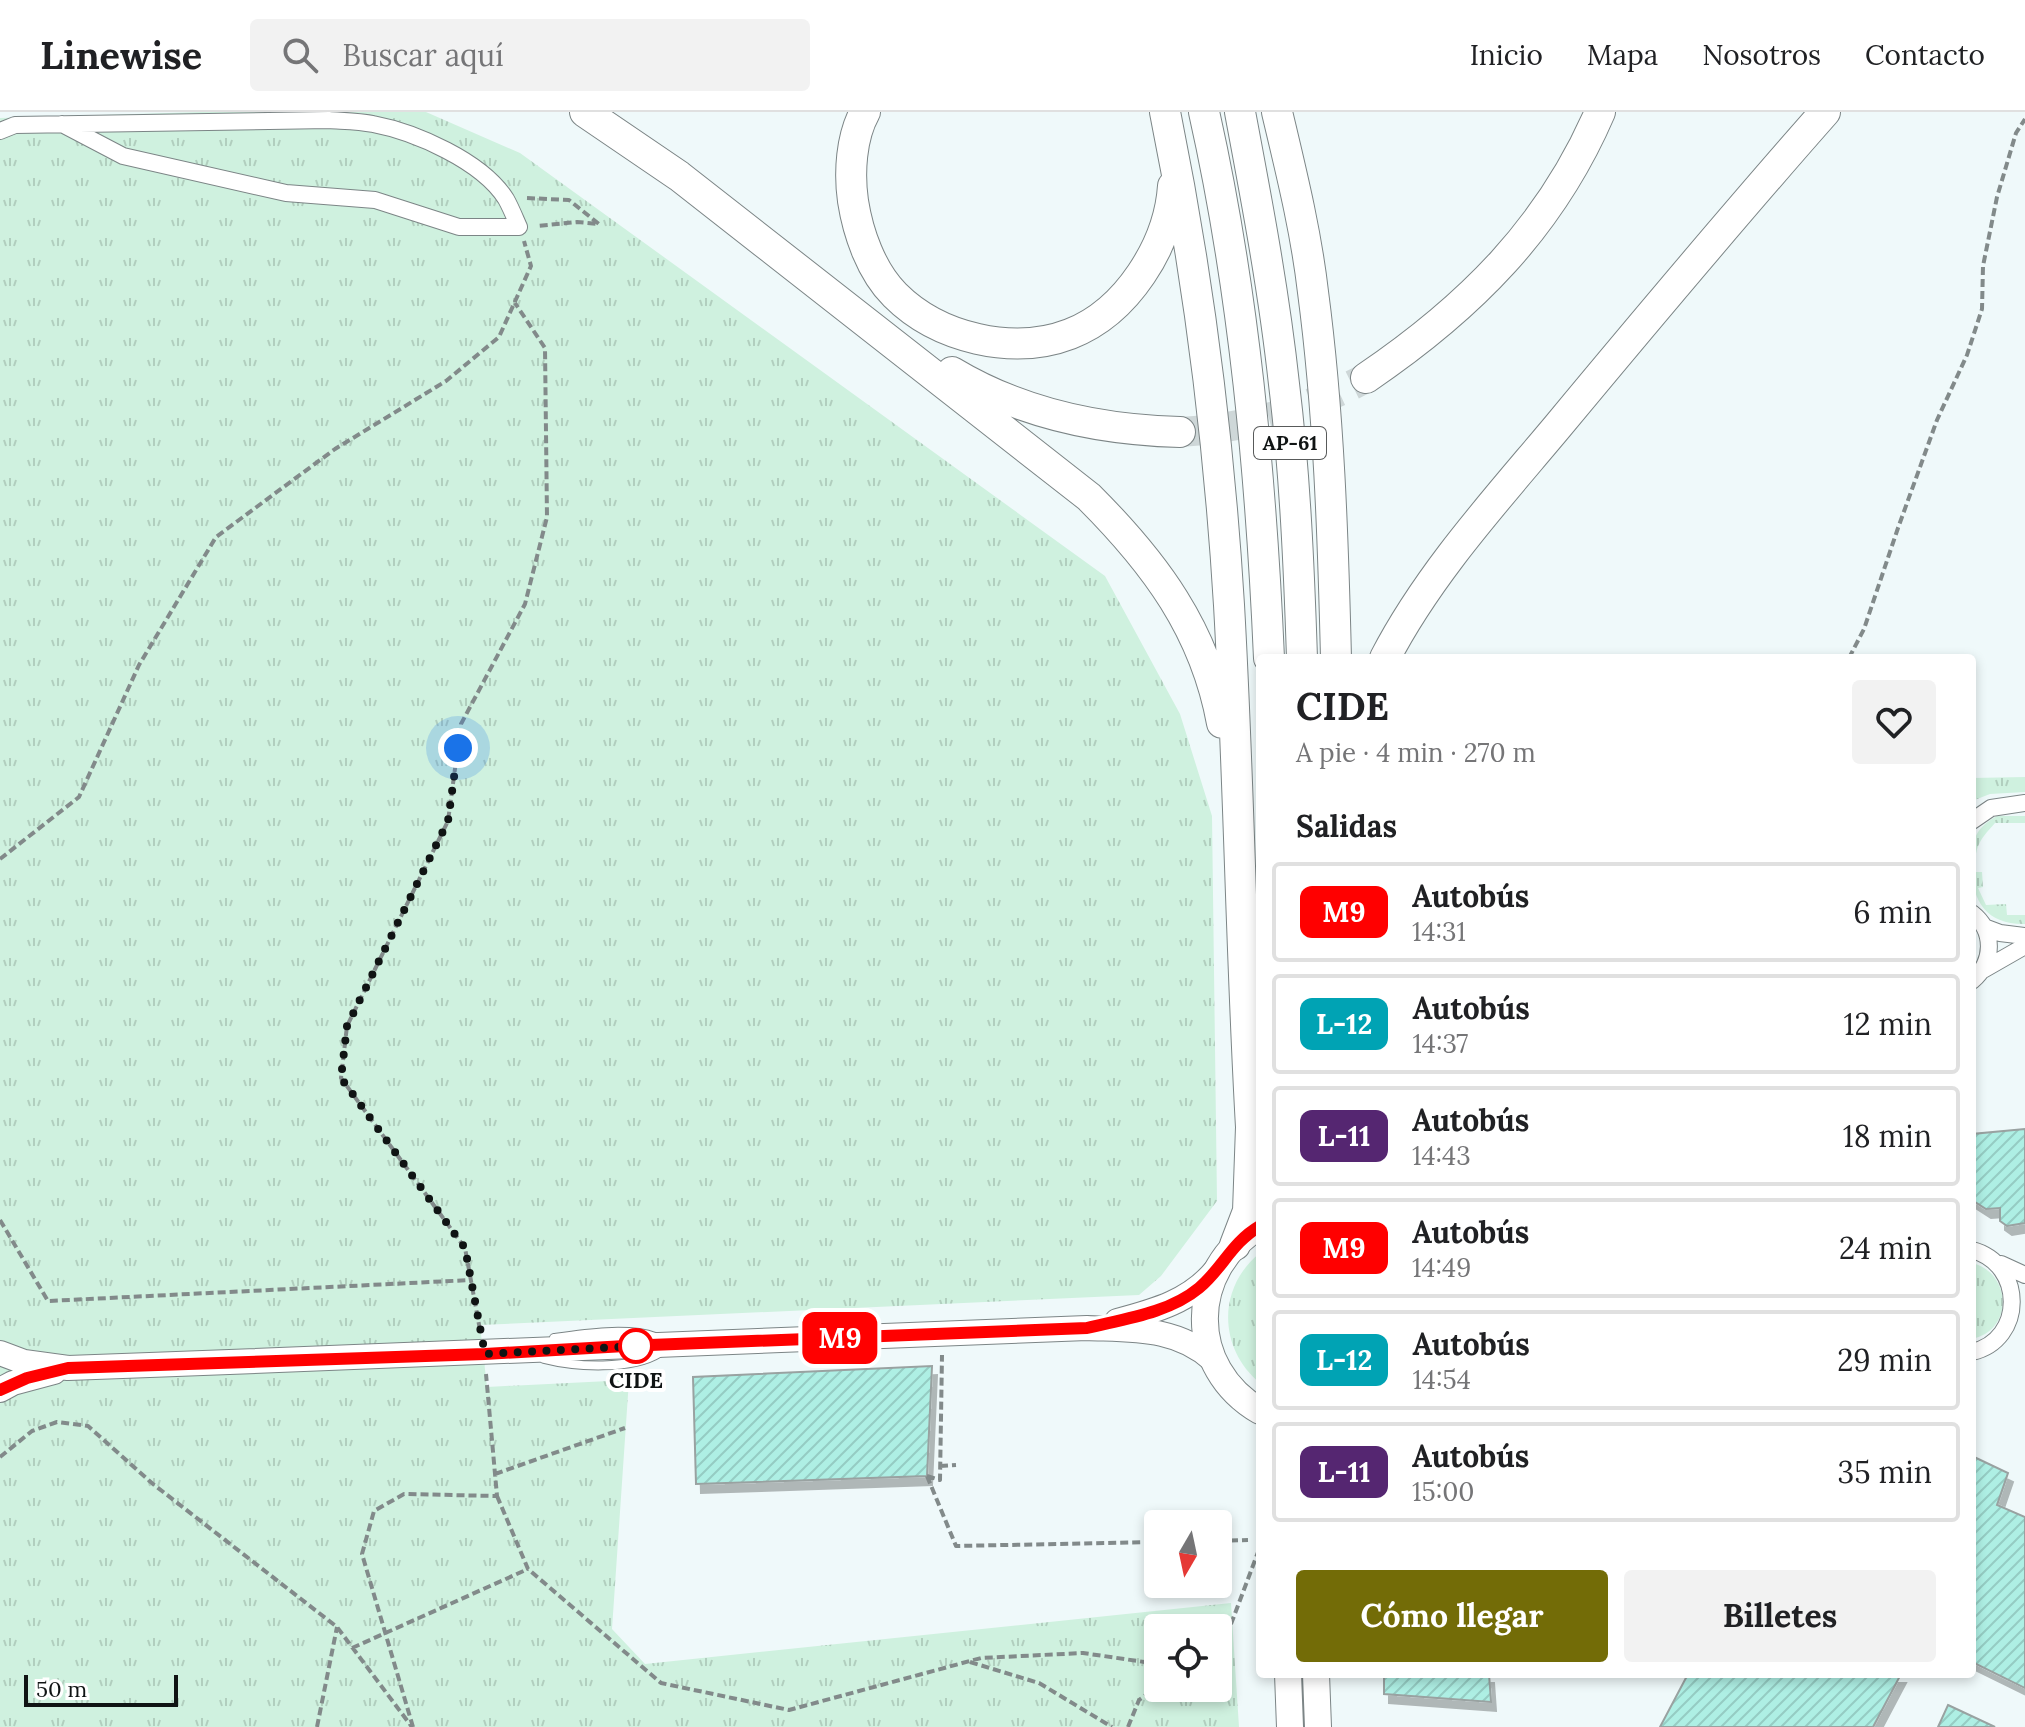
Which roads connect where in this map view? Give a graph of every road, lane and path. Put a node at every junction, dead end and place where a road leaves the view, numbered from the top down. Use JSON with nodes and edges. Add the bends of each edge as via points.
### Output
{"nodes":[{"id":1,"x":585,"y":112,"type":"edge"},
{"id":2,"x":865,"y":112,"type":"edge"},
{"id":3,"x":1204,"y":112,"type":"edge"},
{"id":4,"x":1240,"y":112,"type":"edge"},
{"id":5,"x":1277,"y":112,"type":"edge"},
{"id":6,"x":1600,"y":112,"type":"edge"},
{"id":7,"x":1825,"y":112,"type":"edge"},
{"id":8,"x":1167,"y":118,"type":"edge"},
{"id":9,"x":2025,"y":119,"type":"edge"},
{"id":10,"x":62,"y":124,"type":"junction"},
{"id":11,"x":0,"y":131,"type":"edge"},
{"id":12,"x":504,"y":196,"type":"junction"},
{"id":13,"x":519,"y":227,"type":"junction"},
{"id":14,"x":782,"y":256,"type":"junction"},
{"id":15,"x":515,"y":303,"type":"junction"},
{"id":16,"x":1366,"y":378,"type":"tunnel mouth"},
{"id":17,"x":1180,"y":432,"type":"tunnel mouth"},
{"id":18,"x":1269,"y":654,"type":"edge"},
{"id":19,"x":1302,"y":654,"type":"edge"},
{"id":20,"x":1336,"y":654,"type":"edge"},
{"id":21,"x":1387,"y":654,"type":"edge"},
{"id":22,"x":1851,"y":654,"type":"edge"},
{"id":23,"x":2025,"y":803,"type":"edge"},
{"id":24,"x":1976,"y":818,"type":"edge"},
{"id":25,"x":1240,"y":822,"type":"junction"},
{"id":26,"x":0,"y":859,"type":"edge"},
{"id":27,"x":1976,"y":917,"type":"edge"},
{"id":28,"x":1976,"y":918,"type":"edge"},
{"id":29,"x":2025,"y":936,"type":"edge"},
{"id":30,"x":2025,"y":946,"type":"edge"},
{"id":31,"x":1978,"y":975,"type":"edge"},
{"id":32,"x":0,"y":1220,"type":"edge"},
{"id":33,"x":1256,"y":1229,"type":"edge"},
{"id":34,"x":1235,"y":1245,"type":"junction"},
{"id":35,"x":1978,"y":1252,"type":"edge"},
{"id":36,"x":1999,"y":1263,"type":"junction"},
{"id":37,"x":1216,"y":1270,"type":"junction"},
{"id":38,"x":2025,"y":1275,"type":"edge"},
{"id":39,"x":471,"y":1280,"type":"junction"},
{"id":40,"x":2025,"y":1314,"type":"edge"},
{"id":41,"x":1087,"y":1328,"type":"junction"},
{"id":42,"x":2008,"y":1329,"type":"junction"},
{"id":43,"x":1976,"y":1350,"type":"edge"},
{"id":44,"x":0,"y":1353,"type":"edge"},
{"id":45,"x":942,"y":1355,"type":"dead end"},
{"id":46,"x":1213,"y":1360,"type":"junction"},
{"id":47,"x":485,"y":1362,"type":"junction"},
{"id":48,"x":68,"y":1368,"type":"junction"},
{"id":49,"x":0,"y":1390,"type":"edge"},
{"id":50,"x":1256,"y":1410,"type":"edge"},
{"id":51,"x":625,"y":1428,"type":"dead end"},
{"id":52,"x":0,"y":1457,"type":"edge"},
{"id":53,"x":956,"y":1465,"type":"dead end"},
{"id":54,"x":940,"y":1466,"type":"junction"},
{"id":55,"x":495,"y":1474,"type":"junction"},
{"id":56,"x":497,"y":1496,"type":"junction"},
{"id":57,"x":1248,"y":1540,"type":"dead end"},
{"id":58,"x":1232,"y":1541,"type":"edge"},
{"id":59,"x":1144,"y":1542,"type":"edge"},
{"id":60,"x":1256,"y":1558,"type":"edge"},
{"id":61,"x":528,"y":1569,"type":"junction"},
{"id":62,"x":1232,"y":1621,"type":"edge"},
{"id":63,"x":337,"y":1627,"type":"junction"},
{"id":64,"x":385,"y":1633,"type":"junction"},
{"id":65,"x":352,"y":1648,"type":"junction"},
{"id":66,"x":969,"y":1661,"type":"junction"},
{"id":67,"x":1144,"y":1662,"type":"edge"},
{"id":68,"x":1288,"y":1678,"type":"edge"},
{"id":69,"x":1316,"y":1678,"type":"edge"},
{"id":70,"x":1144,"y":1696,"type":"edge"},
{"id":71,"x":317,"y":1727,"type":"edge"},
{"id":72,"x":412,"y":1727,"type":"edge"},
{"id":73,"x":1112,"y":1727,"type":"edge"},
{"id":74,"x":1128,"y":1727,"type":"edge"},
{"id":75,"x":1290,"y":1727,"type":"edge"},
{"id":76,"x":1318,"y":1727,"type":"edge"}],
"edges":[{"from":1,"to":14,"type":"highway"},
{"from":2,"to":8,"type":"highway","via":[[853,152],[851,190],[865,246],[880,275],[914,311],[943,328],[1008,344],[1071,334],[1119,300],[1150,264],[1172,195]]},
{"from":3,"to":18,"type":"highway","number":"AP-61","via":[[1230,252],[1256,447]]},
{"from":4,"to":19,"type":"highway","number":"AP-61","via":[[1284,382]]},
{"from":5,"to":20,"type":"highway","via":[[1313,290],[1328,440]]},
{"from":6,"to":16,"type":"highway","via":[[1554,197],[1507,258],[1444,321]]},
{"from":7,"to":21,"type":"highway","via":[[1486,512]]},
{"from":8,"to":25,"type":"highway","via":[[1191,243],[1216,457]]},
{"from":9,"to":22,"type":"path","via":[[1997,197],[1983,266],[1982,309]]},
{"from":10,"to":11,"type":"street","via":[[15,125]]},
{"from":10,"to":12,"type":"street","via":[[373,124],[454,155]]},
{"from":10,"to":13,"type":"street","via":[[123,156],[286,193],[375,200],[459,227]]},
{"from":12,"to":13,"type":"street"},
{"from":12,"to":13,"type":"path","via":[[569,200],[599,224]]},
{"from":13,"to":15,"type":"path","via":[[531,266]]},
{"from":14,"to":17,"type":"highway","via":[[947,368],[1000,397],[1091,425]]},
{"from":14,"to":25,"type":"highway","via":[[1089,497],[1156,570],[1199,647],[1217,699]]},
{"from":15,"to":26,"type":"path","via":[[499,337],[446,381],[335,449],[216,537],[139,665],[79,797]]},
{"from":15,"to":39,"type":"path","via":[[545,348],[547,517],[525,604],[461,724],[448,821],[347,1026],[341,1078],[465,1248]]},
{"from":23,"to":24,"type":"street","via":[[2000,805]]},
{"from":25,"to":34,"type":"highway","via":[[1251,1157],[1248,1211]]},
{"from":27,"to":29,"type":"street","via":[[2000,933]]},
{"from":28,"to":31,"type":"street","via":[[1989,948]]},
{"from":30,"to":31,"type":"street"},
{"from":32,"to":39,"type":"path","via":[[48,1301]]},
{"from":33,"to":34,"type":"main road"},
{"from":34,"to":37,"type":"main road"},
{"from":35,"to":36,"type":"street"},
{"from":36,"to":38,"type":"street"},
{"from":36,"to":42,"type":"street","via":[[2015,1294]]},
{"from":37,"to":41,"type":"main road","via":[[1179,1301]]},
{"from":37,"to":46,"type":"main road","via":[[1205,1320]]},
{"from":39,"to":47,"type":"path"},
{"from":40,"to":42,"type":"street"},
{"from":41,"to":46,"type":"main road","via":[[1170,1334],[1191,1342]]},
{"from":41,"to":47,"type":"main road","via":[[672,1344],[516,1353]]},
{"from":42,"to":43,"type":"street","via":[[1995,1343]]},
{"from":44,"to":48,"type":"main road"},
{"from":45,"to":54,"type":"path"},
{"from":46,"to":50,"type":"main road","via":[[1229,1386]]},
{"from":47,"to":48,"type":"main road"},
{"from":47,"to":55,"type":"path"},
{"from":48,"to":49,"type":"main road"},
{"from":51,"to":55,"type":"path"},
{"from":52,"to":63,"type":"path","via":[[32,1431],[57,1422],[88,1426],[153,1484]]},
{"from":53,"to":54,"type":"path"},
{"from":54,"to":59,"type":"path","via":[[940,1480],[927,1476],[956,1546]]},
{"from":55,"to":56,"type":"path"},
{"from":56,"to":61,"type":"path"},
{"from":56,"to":64,"type":"path","via":[[404,1494],[374,1511],[362,1554]]},
{"from":57,"to":58,"type":"path"},
{"from":60,"to":62,"type":"path"},
{"from":61,"to":64,"type":"path"},
{"from":61,"to":66,"type":"path","via":[[661,1683],[789,1710]]},
{"from":63,"to":65,"type":"path"},
{"from":63,"to":71,"type":"path"},
{"from":64,"to":65,"type":"path"},
{"from":64,"to":72,"type":"path"},
{"from":65,"to":72,"type":"path"},
{"from":66,"to":67,"type":"path","via":[[1083,1653]]},
{"from":66,"to":73,"type":"path","via":[[1039,1683]]},
{"from":68,"to":75,"type":"main road"},
{"from":69,"to":76,"type":"main road"},
{"from":70,"to":74,"type":"path","via":[[1132,1710]]}]}
